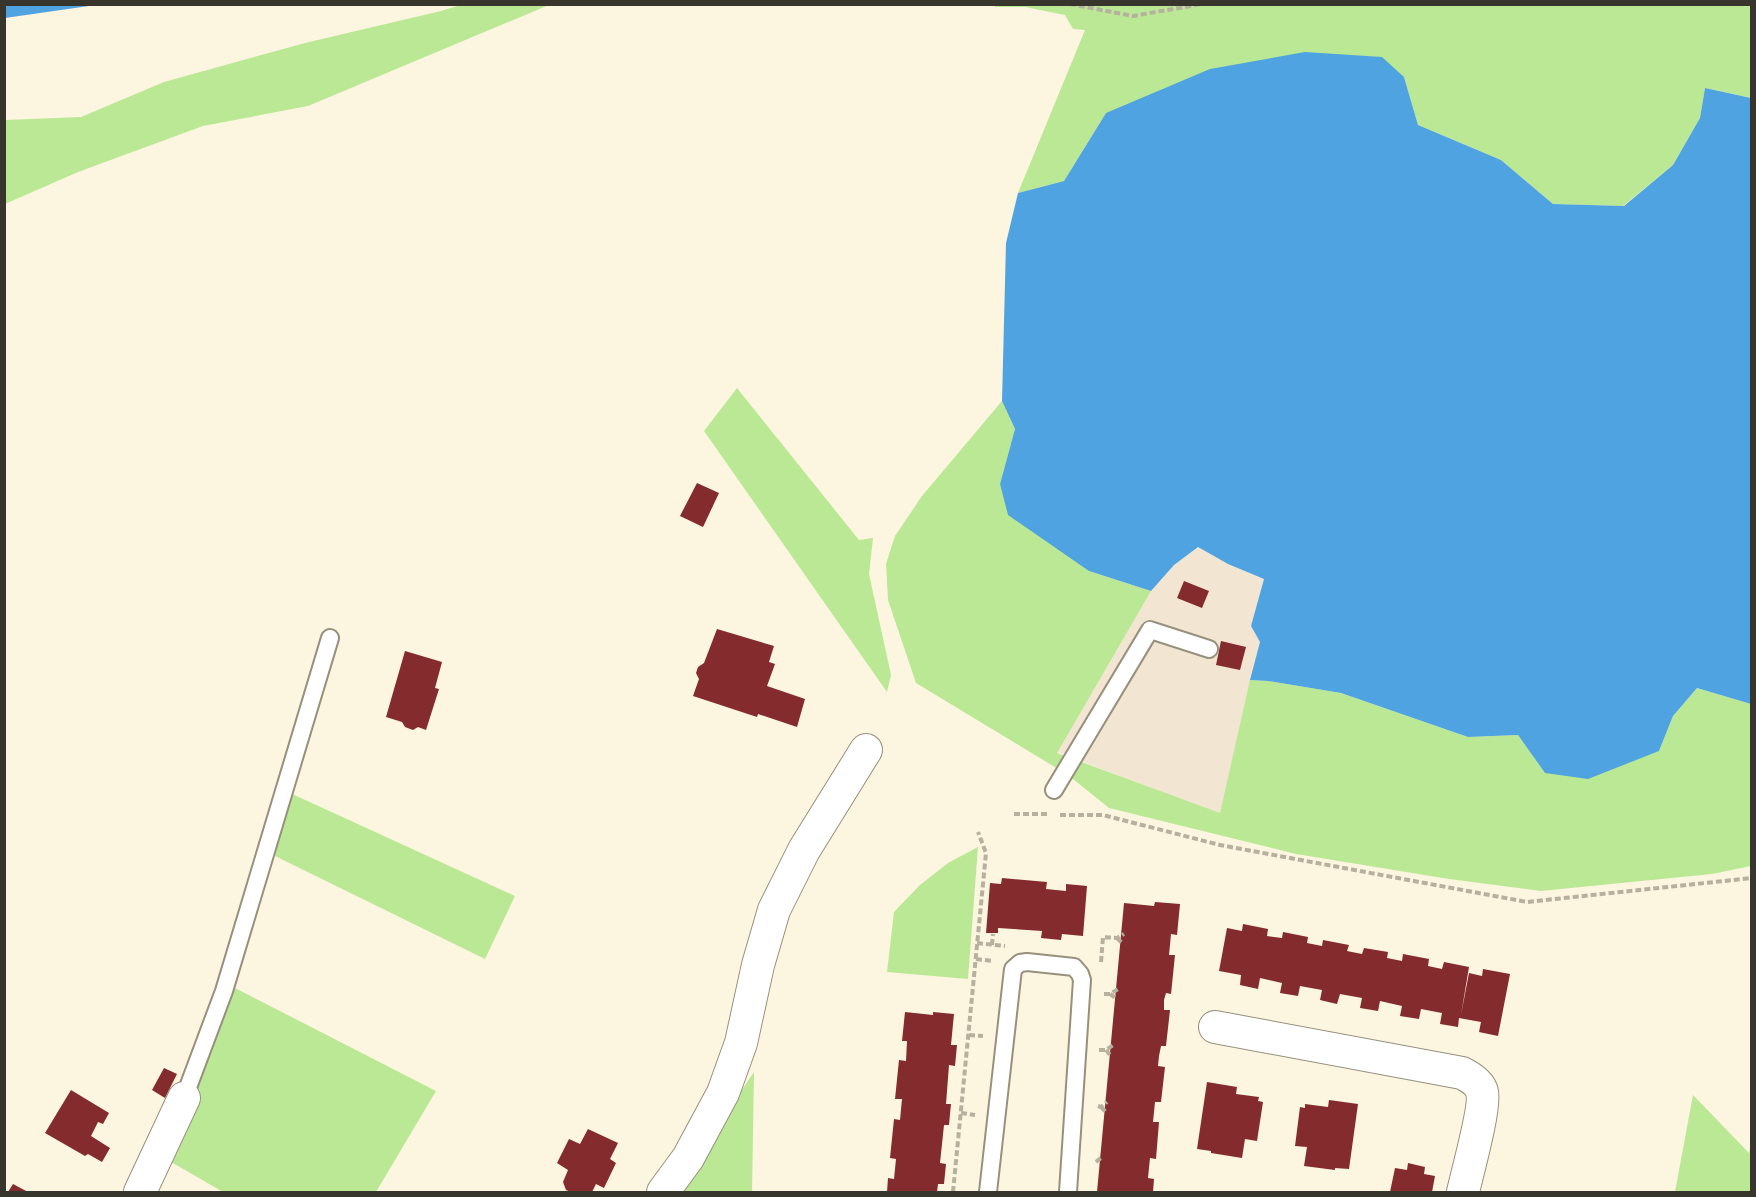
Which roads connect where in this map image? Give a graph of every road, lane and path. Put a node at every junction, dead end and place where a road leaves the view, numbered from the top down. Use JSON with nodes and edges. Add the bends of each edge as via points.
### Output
{"nodes":[{"id":1,"x":1070,"y":4,"type":"edge"},
{"id":2,"x":1202,"y":4,"type":"edge"},
{"id":3,"x":330,"y":638,"type":"dead end"},
{"id":4,"x":1209,"y":649,"type":"dead end"},
{"id":5,"x":866,"y":750,"type":"dead end"},
{"id":6,"x":1054,"y":790,"type":"dead end"},
{"id":7,"x":1014,"y":814,"type":"dead end"},
{"id":8,"x":1047,"y":814,"type":"dead end"},
{"id":9,"x":1058,"y":814,"type":"dead end"},
{"id":10,"x":978,"y":832,"type":"dead end"},
{"id":11,"x":1752,"y":878,"type":"edge"},
{"id":12,"x":993,"y":934,"type":"dead end"},
{"id":13,"x":1124,"y":934,"type":"dead end"},
{"id":14,"x":1122,"y":943,"type":"dead end"},
{"id":15,"x":992,"y":945,"type":"dead end"},
{"id":16,"x":1118,"y":989,"type":"dead end"},
{"id":17,"x":1098,"y":993,"type":"dead end"},
{"id":18,"x":1110,"y":994,"type":"junction"},
{"id":19,"x":1117,"y":999,"type":"dead end"},
{"id":20,"x":1215,"y":1027,"type":"dead end"},
{"id":21,"x":1106,"y":1050,"type":"dead end"},
{"id":22,"x":1112,"y":1056,"type":"dead end"},
{"id":23,"x":184,"y":1098,"type":"joint"},
{"id":24,"x":1101,"y":1107,"type":"dead end"},
{"id":25,"x":1106,"y":1112,"type":"dead end"},
{"id":26,"x":1102,"y":1157,"type":"dead end"},
{"id":27,"x":1100,"y":1167,"type":"dead end"},
{"id":28,"x":140,"y":1192,"type":"edge"},
{"id":29,"x":663,"y":1192,"type":"edge"},
{"id":30,"x":953,"y":1192,"type":"edge"},
{"id":31,"x":988,"y":1192,"type":"edge"},
{"id":32,"x":1068,"y":1192,"type":"edge"},
{"id":33,"x":1463,"y":1192,"type":"edge"}],
"edges":[{"from":1,"to":2,"type":"path","via":[[1133,16]]},
{"from":3,"to":23,"type":"lane","via":[[224,991]]},
{"from":4,"to":6,"type":"lane","via":[[1150,630]]},
{"from":5,"to":29,"type":"street","via":[[804,850],[774,910],[741,1043],[723,1094],[688,1158]]},
{"from":7,"to":8,"type":"path"},
{"from":9,"to":11,"type":"path","via":[[1103,815],[1220,845],[1527,902]]},
{"from":10,"to":30,"type":"path","via":[[986,853]]},
{"from":12,"to":15,"type":"path"},
{"from":13,"to":14,"type":"path","via":[[1118,938]]},
{"from":16,"to":18,"type":"path"},
{"from":17,"to":18,"type":"path"},
{"from":18,"to":19,"type":"path"},
{"from":20,"to":33,"type":"street","via":[[1462,1073],[1473,1079],[1482,1091],[1482,1106]]},
{"from":21,"to":22,"type":"path"},
{"from":23,"to":28,"type":"street"},
{"from":24,"to":25,"type":"path"},
{"from":26,"to":27,"type":"path","via":[[1096,1162]]},
{"from":31,"to":32,"type":"lane","via":[[1013,969],[1028,962],[1074,967],[1082,980]]}]}
